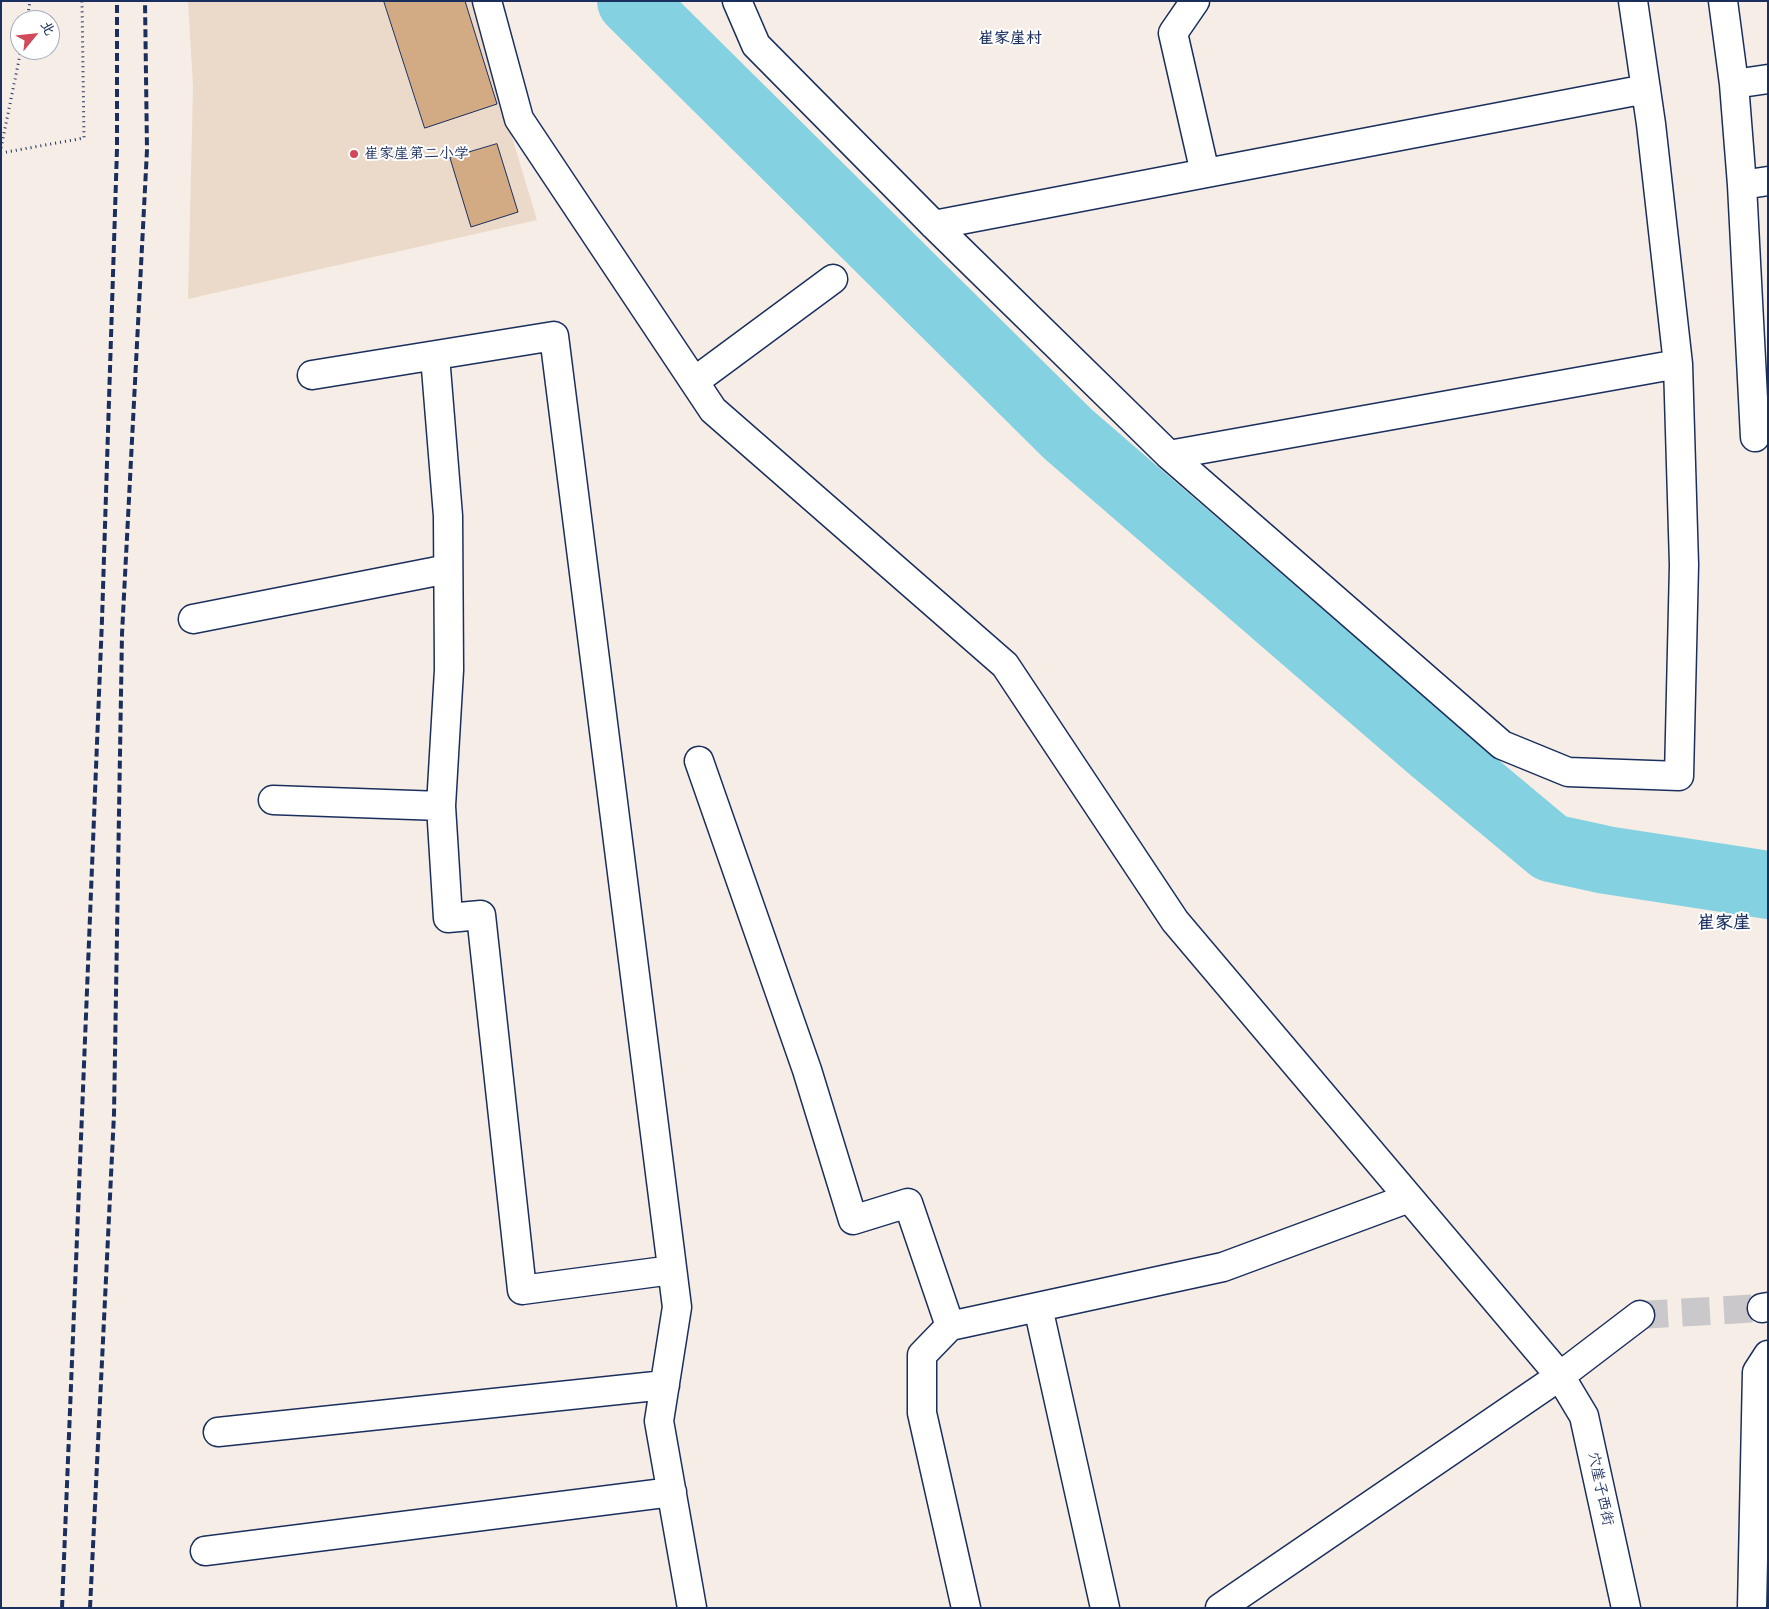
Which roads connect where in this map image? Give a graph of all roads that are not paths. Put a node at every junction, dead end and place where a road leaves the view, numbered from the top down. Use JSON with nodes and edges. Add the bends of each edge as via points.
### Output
{"nodes":[{"id":1,"x":488,"y":1,"type":"edge"},
{"id":2,"x":737,"y":1,"type":"edge"},
{"id":3,"x":1195,"y":1,"type":"edge"},
{"id":4,"x":1633,"y":1,"type":"edge"},
{"id":5,"x":1723,"y":1,"type":"edge"},
{"id":6,"x":1768,"y":79,"type":"edge"},
{"id":7,"x":1734,"y":84,"type":"junction"},
{"id":8,"x":1646,"y":89,"type":"junction"},
{"id":9,"x":1205,"y":173,"type":"junction"},
{"id":10,"x":1755,"y":183,"type":"edge"},
{"id":11,"x":934,"y":224,"type":"junction"},
{"id":12,"x":833,"y":278,"type":"dead end"},
{"id":13,"x":435,"y":356,"type":"junction"},
{"id":14,"x":1678,"y":364,"type":"junction"},
{"id":15,"x":312,"y":375,"type":"dead end"},
{"id":16,"x":695,"y":381,"type":"junction"},
{"id":17,"x":1755,"y":437,"type":"dead end"},
{"id":18,"x":1169,"y":455,"type":"junction"},
{"id":19,"x":448,"y":569,"type":"junction"},
{"id":20,"x":193,"y":619,"type":"dead end"},
{"id":21,"x":699,"y":761,"type":"dead end"},
{"id":22,"x":273,"y":800,"type":"dead end"},
{"id":23,"x":440,"y":806,"type":"junction"},
{"id":24,"x":1409,"y":1198,"type":"junction"},
{"id":25,"x":672,"y":1270,"type":"junction"},
{"id":26,"x":1038,"y":1307,"type":"junction"},
{"id":27,"x":1640,"y":1315,"type":"tunnel mouth"},
{"id":28,"x":950,"y":1326,"type":"junction"},
{"id":29,"x":1768,"y":1355,"type":"edge"},
{"id":30,"x":1560,"y":1376,"type":"junction"},
{"id":31,"x":665,"y":1385,"type":"junction"},
{"id":32,"x":218,"y":1432,"type":"dead end"},
{"id":33,"x":672,"y":1492,"type":"junction"},
{"id":34,"x":204,"y":1551,"type":"dead end"},
{"id":35,"x":692,"y":1608,"type":"edge"},
{"id":36,"x":966,"y":1608,"type":"edge"},
{"id":37,"x":1105,"y":1608,"type":"edge"},
{"id":38,"x":1220,"y":1608,"type":"edge"},
{"id":39,"x":1626,"y":1608,"type":"edge"},
{"id":40,"x":1752,"y":1608,"type":"edge"}],
"edges":[{"from":1,"to":16,"type":"street","name":"穴崖子西街","via":[[519,119]]},
{"from":2,"to":11,"type":"street","via":[[756,45]]},
{"from":3,"to":9,"type":"street","via":[[1173,32]]},
{"from":4,"to":8,"type":"street"},
{"from":5,"to":7,"type":"street"},
{"from":6,"to":7,"type":"street"},
{"from":7,"to":10,"type":"street"},
{"from":8,"to":9,"type":"street"},
{"from":8,"to":14,"type":"street"},
{"from":9,"to":11,"type":"street"},
{"from":10,"to":17,"type":"street"},
{"from":11,"to":18,"type":"street"},
{"from":12,"to":16,"type":"street"},
{"from":13,"to":15,"type":"street"},
{"from":13,"to":19,"type":"street","via":[[448,516]]},
{"from":13,"to":25,"type":"street","via":[[554,336]]},
{"from":14,"to":18,"type":"street"},
{"from":14,"to":18,"type":"street","via":[[1684,565],[1679,776],[1568,772],[1502,745]]},
{"from":16,"to":24,"type":"street","name":"穴崖子西街","via":[[713,410],[1005,665],[1175,921]]},
{"from":19,"to":20,"type":"street"},
{"from":19,"to":23,"type":"street","via":[[449,670]]},
{"from":21,"to":28,"type":"street","via":[[807,1070],[853,1220],[908,1203]]},
{"from":22,"to":23,"type":"street"},
{"from":23,"to":25,"type":"street","via":[[448,918],[481,914],[522,1290]]},
{"from":24,"to":26,"type":"street","via":[[1223,1267]]},
{"from":24,"to":30,"type":"street","name":"穴崖子西街"},
{"from":25,"to":31,"type":"street","via":[[677,1307]]},
{"from":26,"to":28,"type":"street"},
{"from":26,"to":37,"type":"street"},
{"from":27,"to":30,"type":"street"},
{"from":28,"to":36,"type":"street","via":[[922,1355],[922,1413]]},
{"from":29,"to":40,"type":"street","via":[[1756,1372]]},
{"from":30,"to":38,"type":"street"},
{"from":30,"to":39,"type":"street","name":"穴崖子西街","via":[[1584,1416]]},
{"from":31,"to":32,"type":"street"},
{"from":31,"to":33,"type":"street","via":[[659,1421]]},
{"from":33,"to":34,"type":"street"},
{"from":33,"to":35,"type":"street"}]}
